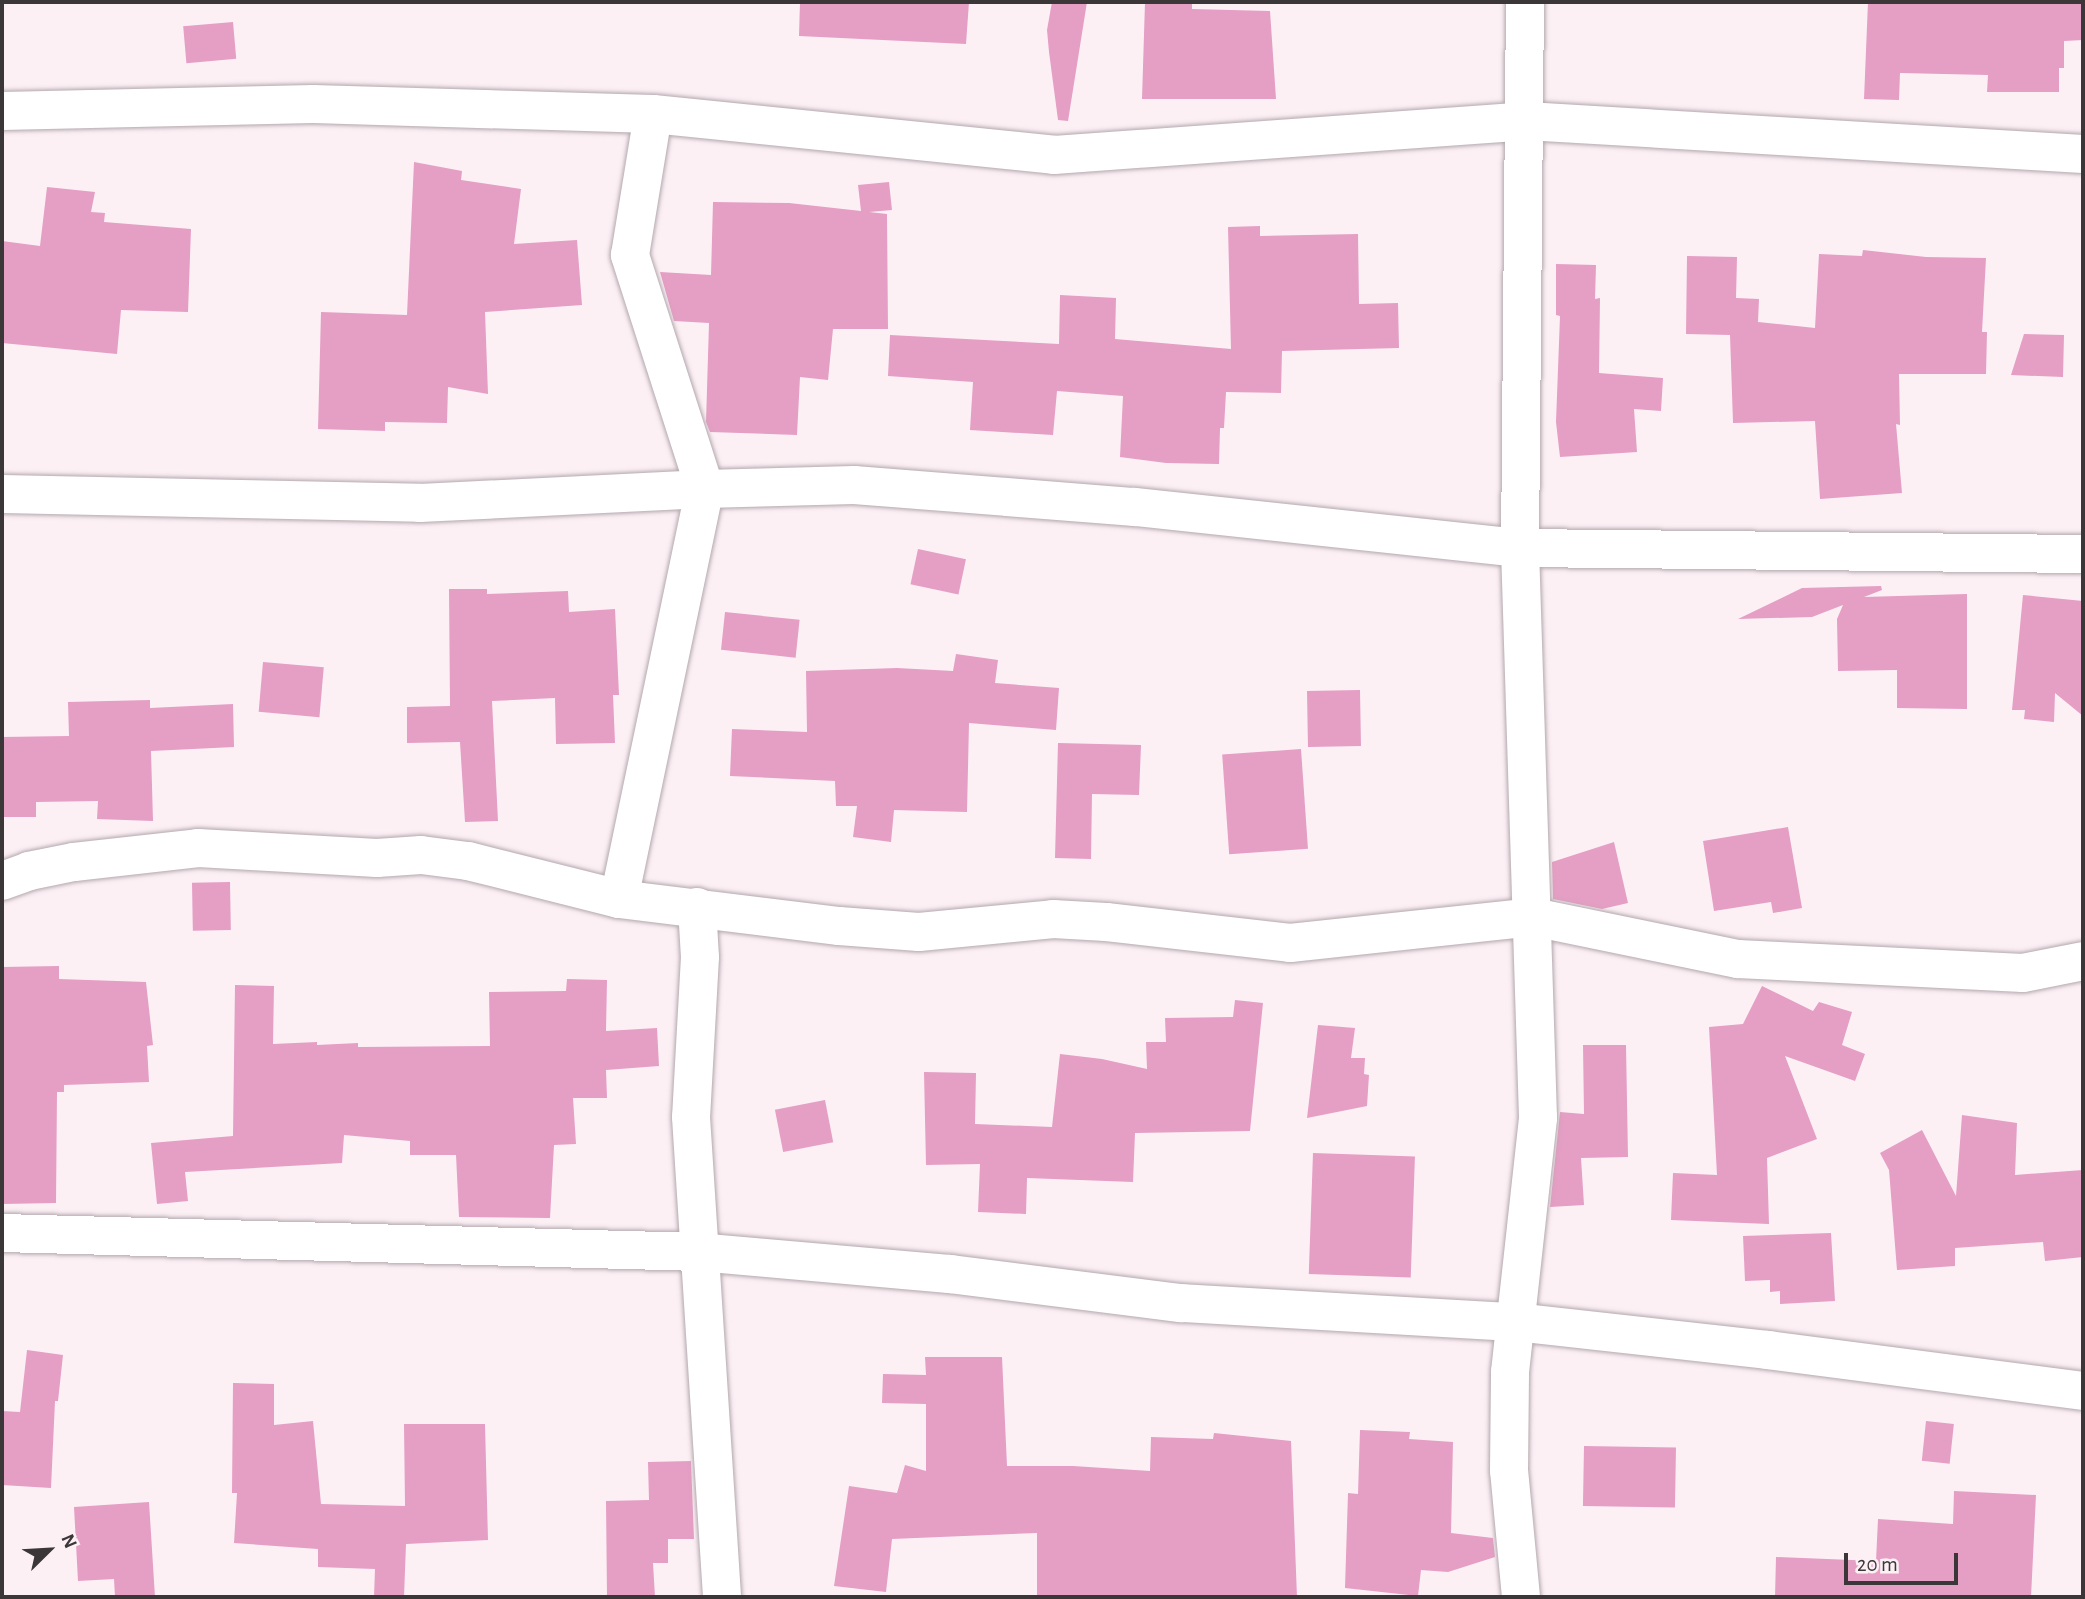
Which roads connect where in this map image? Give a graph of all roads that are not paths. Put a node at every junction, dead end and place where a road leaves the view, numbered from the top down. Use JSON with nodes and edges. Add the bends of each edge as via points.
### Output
{"nodes":[{"id":1,"x":1525,"y":2,"type":"edge"},
{"id":2,"x":2,"y":111,"type":"edge"},
{"id":3,"x":653,"y":114,"type":"junction"},
{"id":4,"x":1526,"y":121,"type":"junction"},
{"id":5,"x":2083,"y":154,"type":"edge"},
{"id":6,"x":705,"y":489,"type":"junction"},
{"id":7,"x":2,"y":494,"type":"edge"},
{"id":8,"x":1520,"y":548,"type":"junction"},
{"id":9,"x":2083,"y":554,"type":"edge"},
{"id":10,"x":2,"y":881,"type":"edge"},
{"id":11,"x":619,"y":899,"type":"junction"},
{"id":12,"x":697,"y":907,"type":"junction"},
{"id":13,"x":1533,"y":917,"type":"junction"},
{"id":14,"x":2083,"y":961,"type":"edge"},
{"id":15,"x":2,"y":1233,"type":"edge"},
{"id":16,"x":698,"y":1252,"type":"junction"},
{"id":17,"x":1515,"y":1322,"type":"junction"},
{"id":18,"x":2083,"y":1391,"type":"edge"},
{"id":19,"x":722,"y":1597,"type":"edge"},
{"id":20,"x":1521,"y":1597,"type":"edge"}],
"edges":[{"from":1,"to":4,"type":"street"},
{"from":2,"to":3,"type":"street","via":[[313,104]]},
{"from":3,"to":4,"type":"street","via":[[1054,155]]},
{"from":3,"to":6,"type":"street","via":[[630,255]]},
{"from":4,"to":5,"type":"street"},
{"from":4,"to":8,"type":"street"},
{"from":6,"to":7,"type":"street","via":[[420,503]]},
{"from":6,"to":8,"type":"street","via":[[854,485],[1135,507]]},
{"from":6,"to":11,"type":"street"},
{"from":8,"to":9,"type":"street"},
{"from":8,"to":13,"type":"street"},
{"from":10,"to":11,"type":"street","via":[[74,862],[231,848],[309,856],[456,859]]},
{"from":11,"to":12,"type":"street"},
{"from":12,"to":13,"type":"street","via":[[919,932],[1053,919],[1290,943]]},
{"from":12,"to":16,"type":"street","via":[[700,957],[691,1117]]},
{"from":13,"to":14,"type":"street","via":[[1738,958],[2023,973]]},
{"from":13,"to":17,"type":"street","via":[[1538,1118]]},
{"from":15,"to":16,"type":"street"},
{"from":16,"to":17,"type":"street","via":[[950,1274],[1181,1303]]},
{"from":16,"to":19,"type":"street"},
{"from":17,"to":18,"type":"street"},
{"from":17,"to":20,"type":"street","via":[[1509,1471]]}]}
